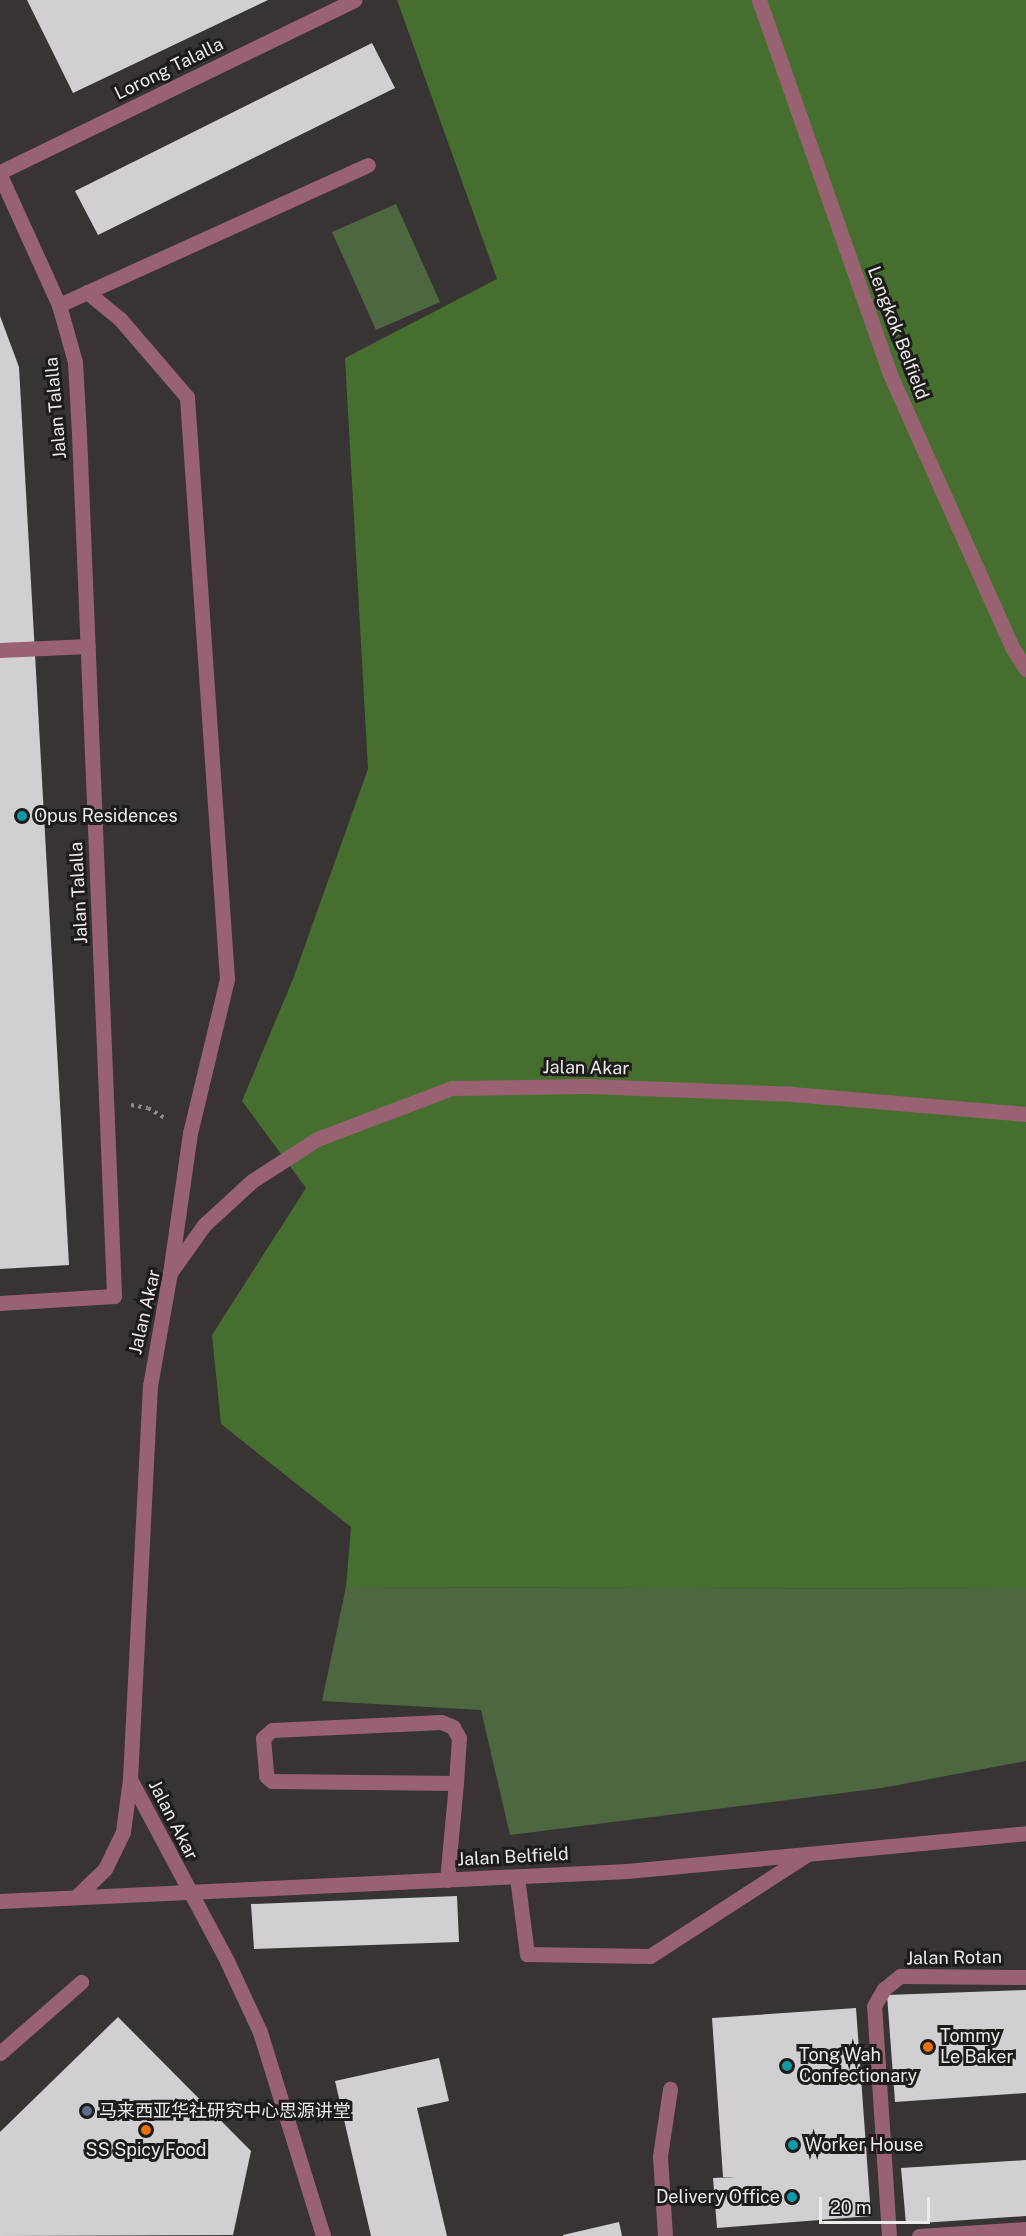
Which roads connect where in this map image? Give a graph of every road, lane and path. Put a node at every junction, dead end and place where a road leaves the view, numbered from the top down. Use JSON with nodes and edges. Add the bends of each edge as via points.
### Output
{"nodes":[{"id":1,"x":354,"y":0,"type":"edge"},
{"id":2,"x":759,"y":0,"type":"edge"},
{"id":3,"x":368,"y":165,"type":"dead end"},
{"id":4,"x":0,"y":173,"type":"edge"},
{"id":5,"x":87,"y":292,"type":"junction"},
{"id":6,"x":59,"y":305,"type":"junction"},
{"id":7,"x":88,"y":646,"type":"junction"},
{"id":8,"x":0,"y":650,"type":"edge"},
{"id":9,"x":1026,"y":669,"type":"edge"},
{"id":10,"x":108,"y":1101,"type":"junction"},
{"id":11,"x":1026,"y":1114,"type":"edge"},
{"id":12,"x":190,"y":1132,"type":"junction"},
{"id":13,"x":170,"y":1273,"type":"junction"},
{"id":14,"x":0,"y":1303,"type":"edge"},
{"id":15,"x":130,"y":1779,"type":"junction"},
{"id":16,"x":456,"y":1783,"type":"junction"},
{"id":17,"x":1026,"y":1833,"type":"edge"},
{"id":18,"x":806,"y":1855,"type":"junction"},
{"id":19,"x":517,"y":1876,"type":"junction"},
{"id":20,"x":447,"y":1880,"type":"junction"},
{"id":21,"x":189,"y":1892,"type":"junction"},
{"id":22,"x":76,"y":1897,"type":"junction"},
{"id":23,"x":0,"y":1901,"type":"edge"},
{"id":24,"x":1026,"y":1977,"type":"edge"},
{"id":25,"x":81,"y":1982,"type":"dead end"},
{"id":26,"x":0,"y":2053,"type":"edge"},
{"id":27,"x":670,"y":2089,"type":"dead end"},
{"id":28,"x":1026,"y":2229,"type":"edge"},
{"id":29,"x":323,"y":2236,"type":"edge"},
{"id":30,"x":666,"y":2236,"type":"edge"},
{"id":31,"x":889,"y":2236,"type":"edge"},
{"id":32,"x":919,"y":2236,"type":"edge"}],
"edges":[{"from":1,"to":4,"type":"street","name":"Lorong Talalla"},
{"from":2,"to":9,"type":"street","name":"Lengkok Belfield","via":[[889,372],[1012,647]]},
{"from":3,"to":5,"type":"street"},
{"from":4,"to":6,"type":"street","name":"Jalan Talalla"},
{"from":5,"to":6,"type":"street"},
{"from":5,"to":12,"type":"street","via":[[120,319],[187,397],[227,979]]},
{"from":6,"to":7,"type":"street","name":"Jalan Talalla","via":[[75,362]]},
{"from":7,"to":8,"type":"street"},
{"from":7,"to":10,"type":"street","name":"Jalan Talalla"},
{"from":10,"to":12,"type":"path","via":[[148,1108]]},
{"from":10,"to":14,"type":"street","name":"Jalan Talalla","via":[[114,1296]]},
{"from":11,"to":13,"type":"street","name":"Jalan Akar","via":[[780,1094],[588,1086],[452,1088],[317,1139],[252,1181],[204,1225]]},
{"from":12,"to":13,"type":"street"},
{"from":13,"to":15,"type":"street","name":"Jalan Akar","via":[[150,1386]]},
{"from":15,"to":21,"type":"street","name":"Jalan Akar"},
{"from":15,"to":22,"type":"street","via":[[123,1832],[105,1869]]},
{"from":16,"to":16,"type":"street","via":[[272,1780],[266,1776],[263,1738],[272,1730],[441,1722],[453,1728],[459,1737]]},
{"from":16,"to":20,"type":"street"},
{"from":17,"to":18,"type":"street","name":"Jalan Belfield"},
{"from":18,"to":19,"type":"street","name":"Jalan Belfield"},
{"from":18,"to":19,"type":"street","via":[[650,1956],[527,1954]]},
{"from":19,"to":20,"type":"street","name":"Jalan Belfield"},
{"from":20,"to":21,"type":"street","name":"Jalan Belfield"},
{"from":21,"to":22,"type":"street","name":"Jalan Belfield"},
{"from":21,"to":29,"type":"street","name":"Jalan Akar","via":[[260,2032]]},
{"from":22,"to":23,"type":"street","name":"Jalan Belfield"},
{"from":24,"to":31,"type":"street","name":"Jalan Rotan","via":[[900,1976],[884,1989],[874,2006]]},
{"from":25,"to":26,"type":"street"},
{"from":27,"to":30,"type":"street","via":[[660,2156]]},
{"from":28,"to":32,"type":"street"}]}
